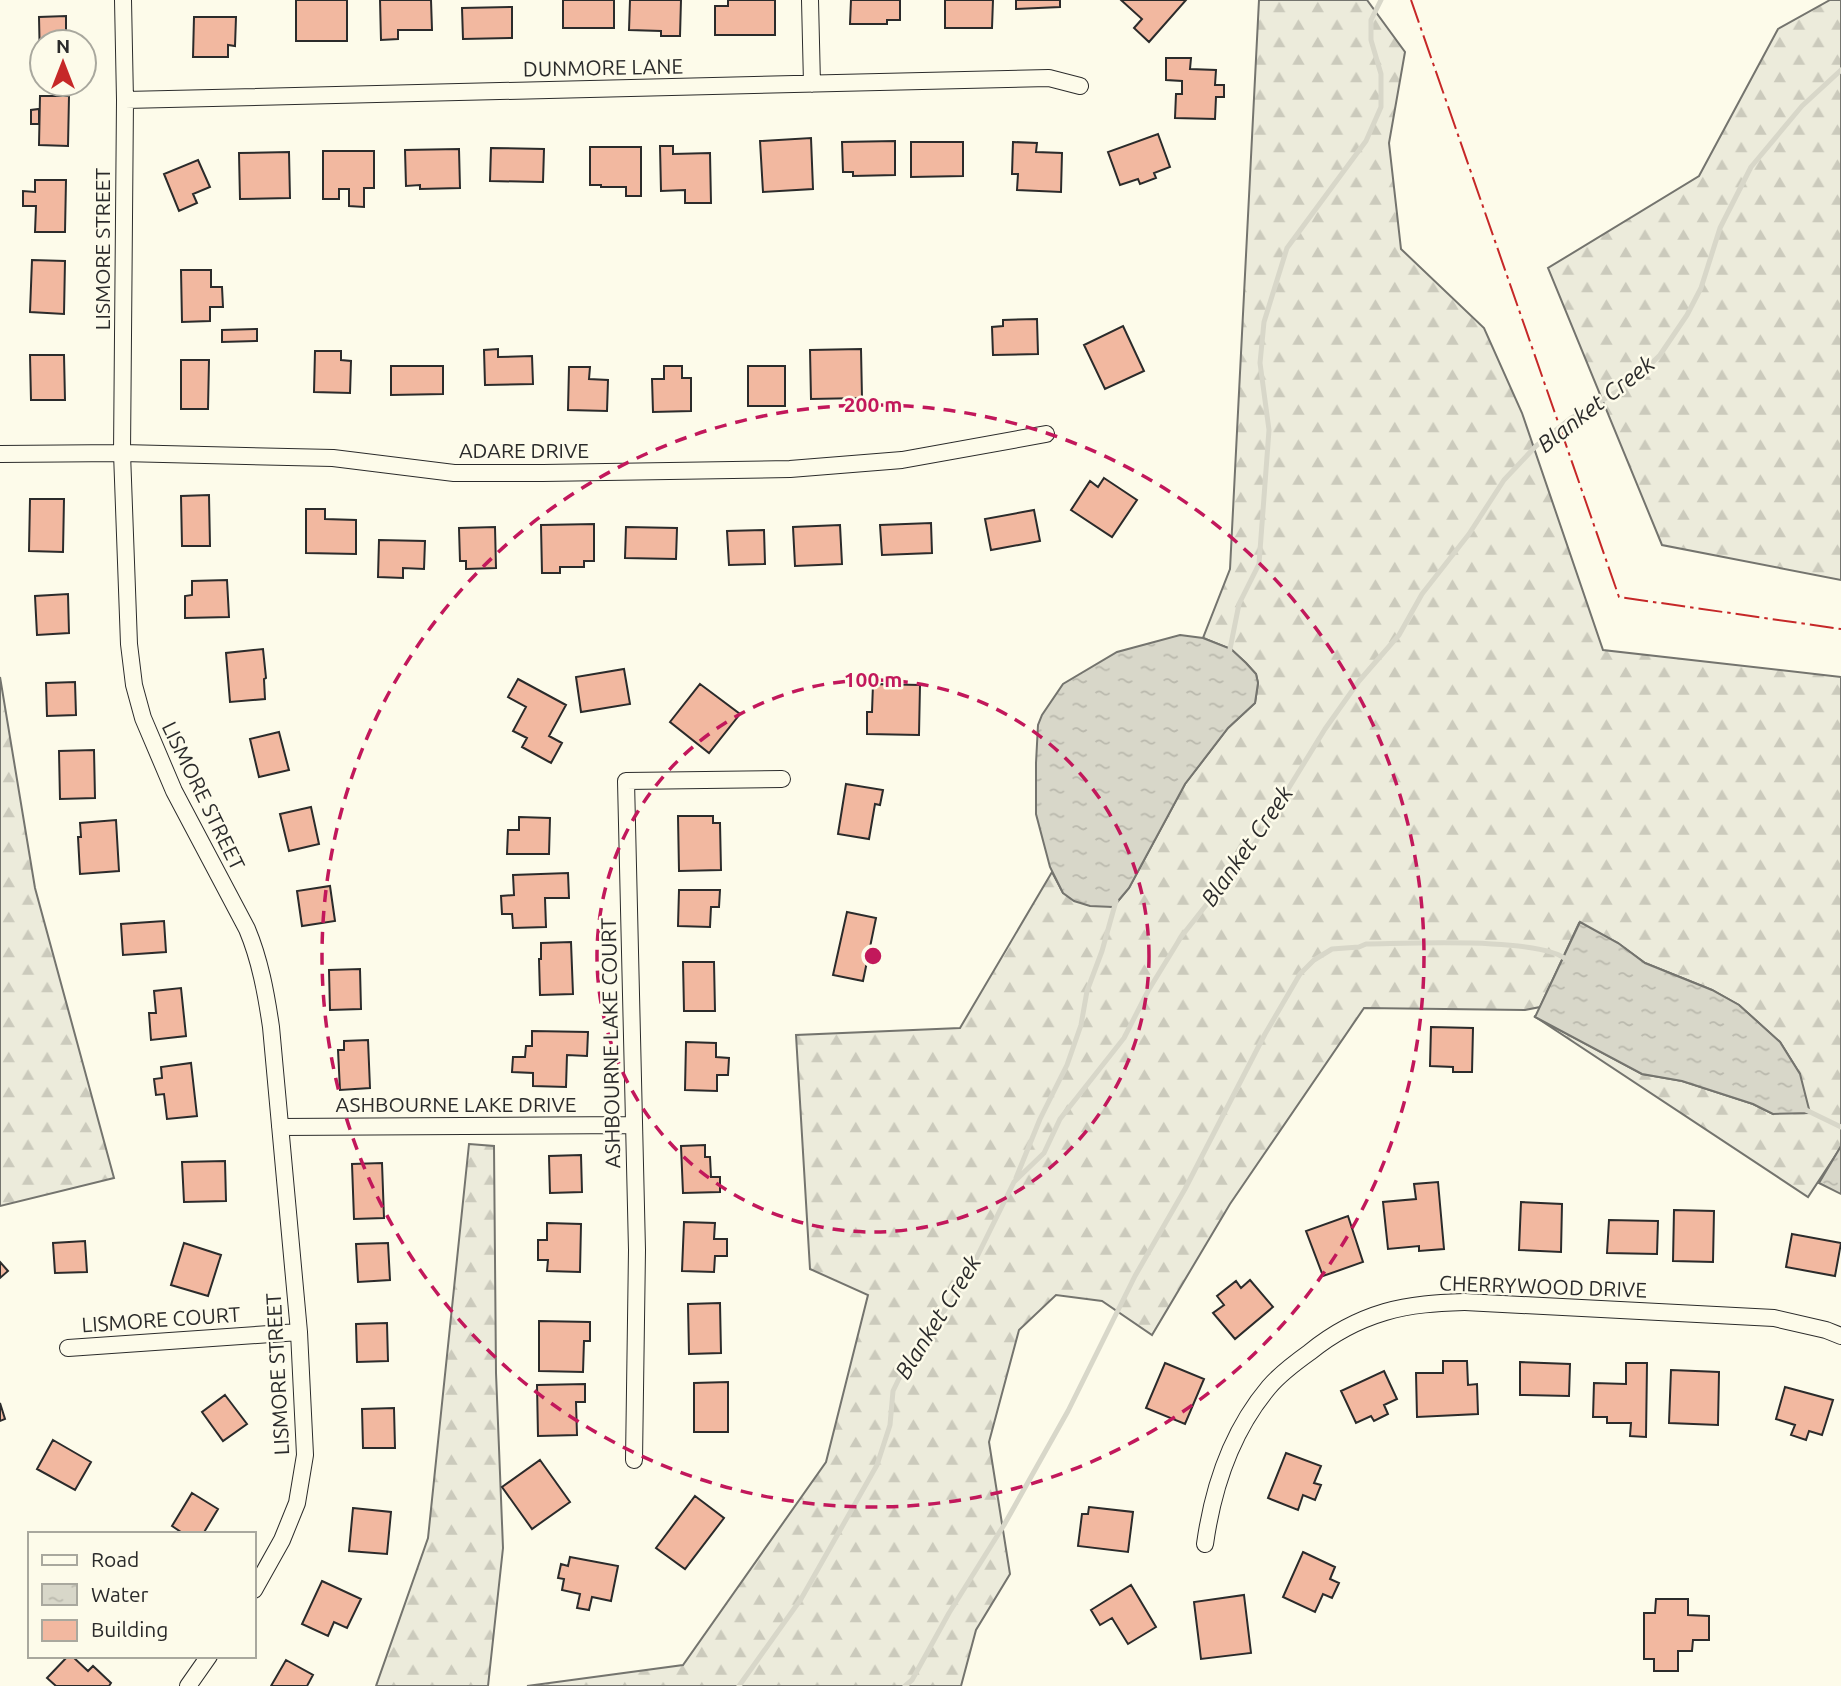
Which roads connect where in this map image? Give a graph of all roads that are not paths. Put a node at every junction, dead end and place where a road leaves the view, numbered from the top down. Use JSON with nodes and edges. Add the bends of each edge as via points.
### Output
{"nodes":[{"id":1,"x":123,"y":0,"type":"edge"},
{"id":2,"x":810,"y":0,"type":"edge"},
{"id":3,"x":813,"y":84,"type":"junction"},
{"id":4,"x":1080,"y":86,"type":"dead end"},
{"id":5,"x":125,"y":100,"type":"junction"},
{"id":6,"x":1045,"y":434,"type":"dead end"},
{"id":7,"x":122,"y":453,"type":"junction"},
{"id":8,"x":0,"y":454,"type":"edge"},
{"id":9,"x":782,"y":779,"type":"dead end"},
{"id":10,"x":633,"y":1125,"type":"junction"},
{"id":11,"x":280,"y":1127,"type":"junction"},
{"id":12,"x":299,"y":1332,"type":"junction"},
{"id":13,"x":1841,"y":1336,"type":"edge"},
{"id":14,"x":68,"y":1348,"type":"dead end"},
{"id":15,"x":634,"y":1460,"type":"dead end"},
{"id":16,"x":1205,"y":1544,"type":"dead end"},
{"id":17,"x":256,"y":1586,"type":"edge"},
{"id":18,"x":208,"y":1658,"type":"edge"},
{"id":19,"x":188,"y":1686,"type":"edge"}],
"edges":[{"from":1,"to":5,"type":"street","name":"LISMORE STREET"},
{"from":2,"to":3,"type":"street"},
{"from":3,"to":4,"type":"street","name":"DUNMORE LANE","via":[[1049,78]]},
{"from":3,"to":5,"type":"street","name":"DUNMORE LANE"},
{"from":5,"to":7,"type":"street","name":"LISMORE STREET"},
{"from":6,"to":7,"type":"street","name":"ADARE DRIVE","via":[[902,460],[790,469],[454,473],[333,458]]},
{"from":7,"to":8,"type":"street","name":"ADARE DRIVE"},
{"from":7,"to":11,"type":"street","name":"LISMORE STREET","via":[[134,685],[174,791],[254,945],[271,1027]]},
{"from":9,"to":10,"type":"street","name":"ASHBOURNE LAKE COURT","via":[[626,781]]},
{"from":10,"to":11,"type":"street","name":"ASHBOURNE LAKE DRIVE"},
{"from":10,"to":15,"type":"street","name":"ASHBOURNE LAKE COURT","via":[[637,1250]]},
{"from":11,"to":12,"type":"street","name":"LISMORE STREET"},
{"from":12,"to":14,"type":"street","name":"LISMORE COURT"},
{"from":12,"to":17,"type":"street","name":"LISMORE STREET","via":[[305,1455],[297,1503]]},
{"from":13,"to":16,"type":"street","name":"CHERRYWOOD DRIVE","via":[[1774,1318],[1465,1302],[1386,1311],[1329,1337],[1271,1385],[1233,1443],[1221,1473]]},
{"from":18,"to":19,"type":"street"}]}
